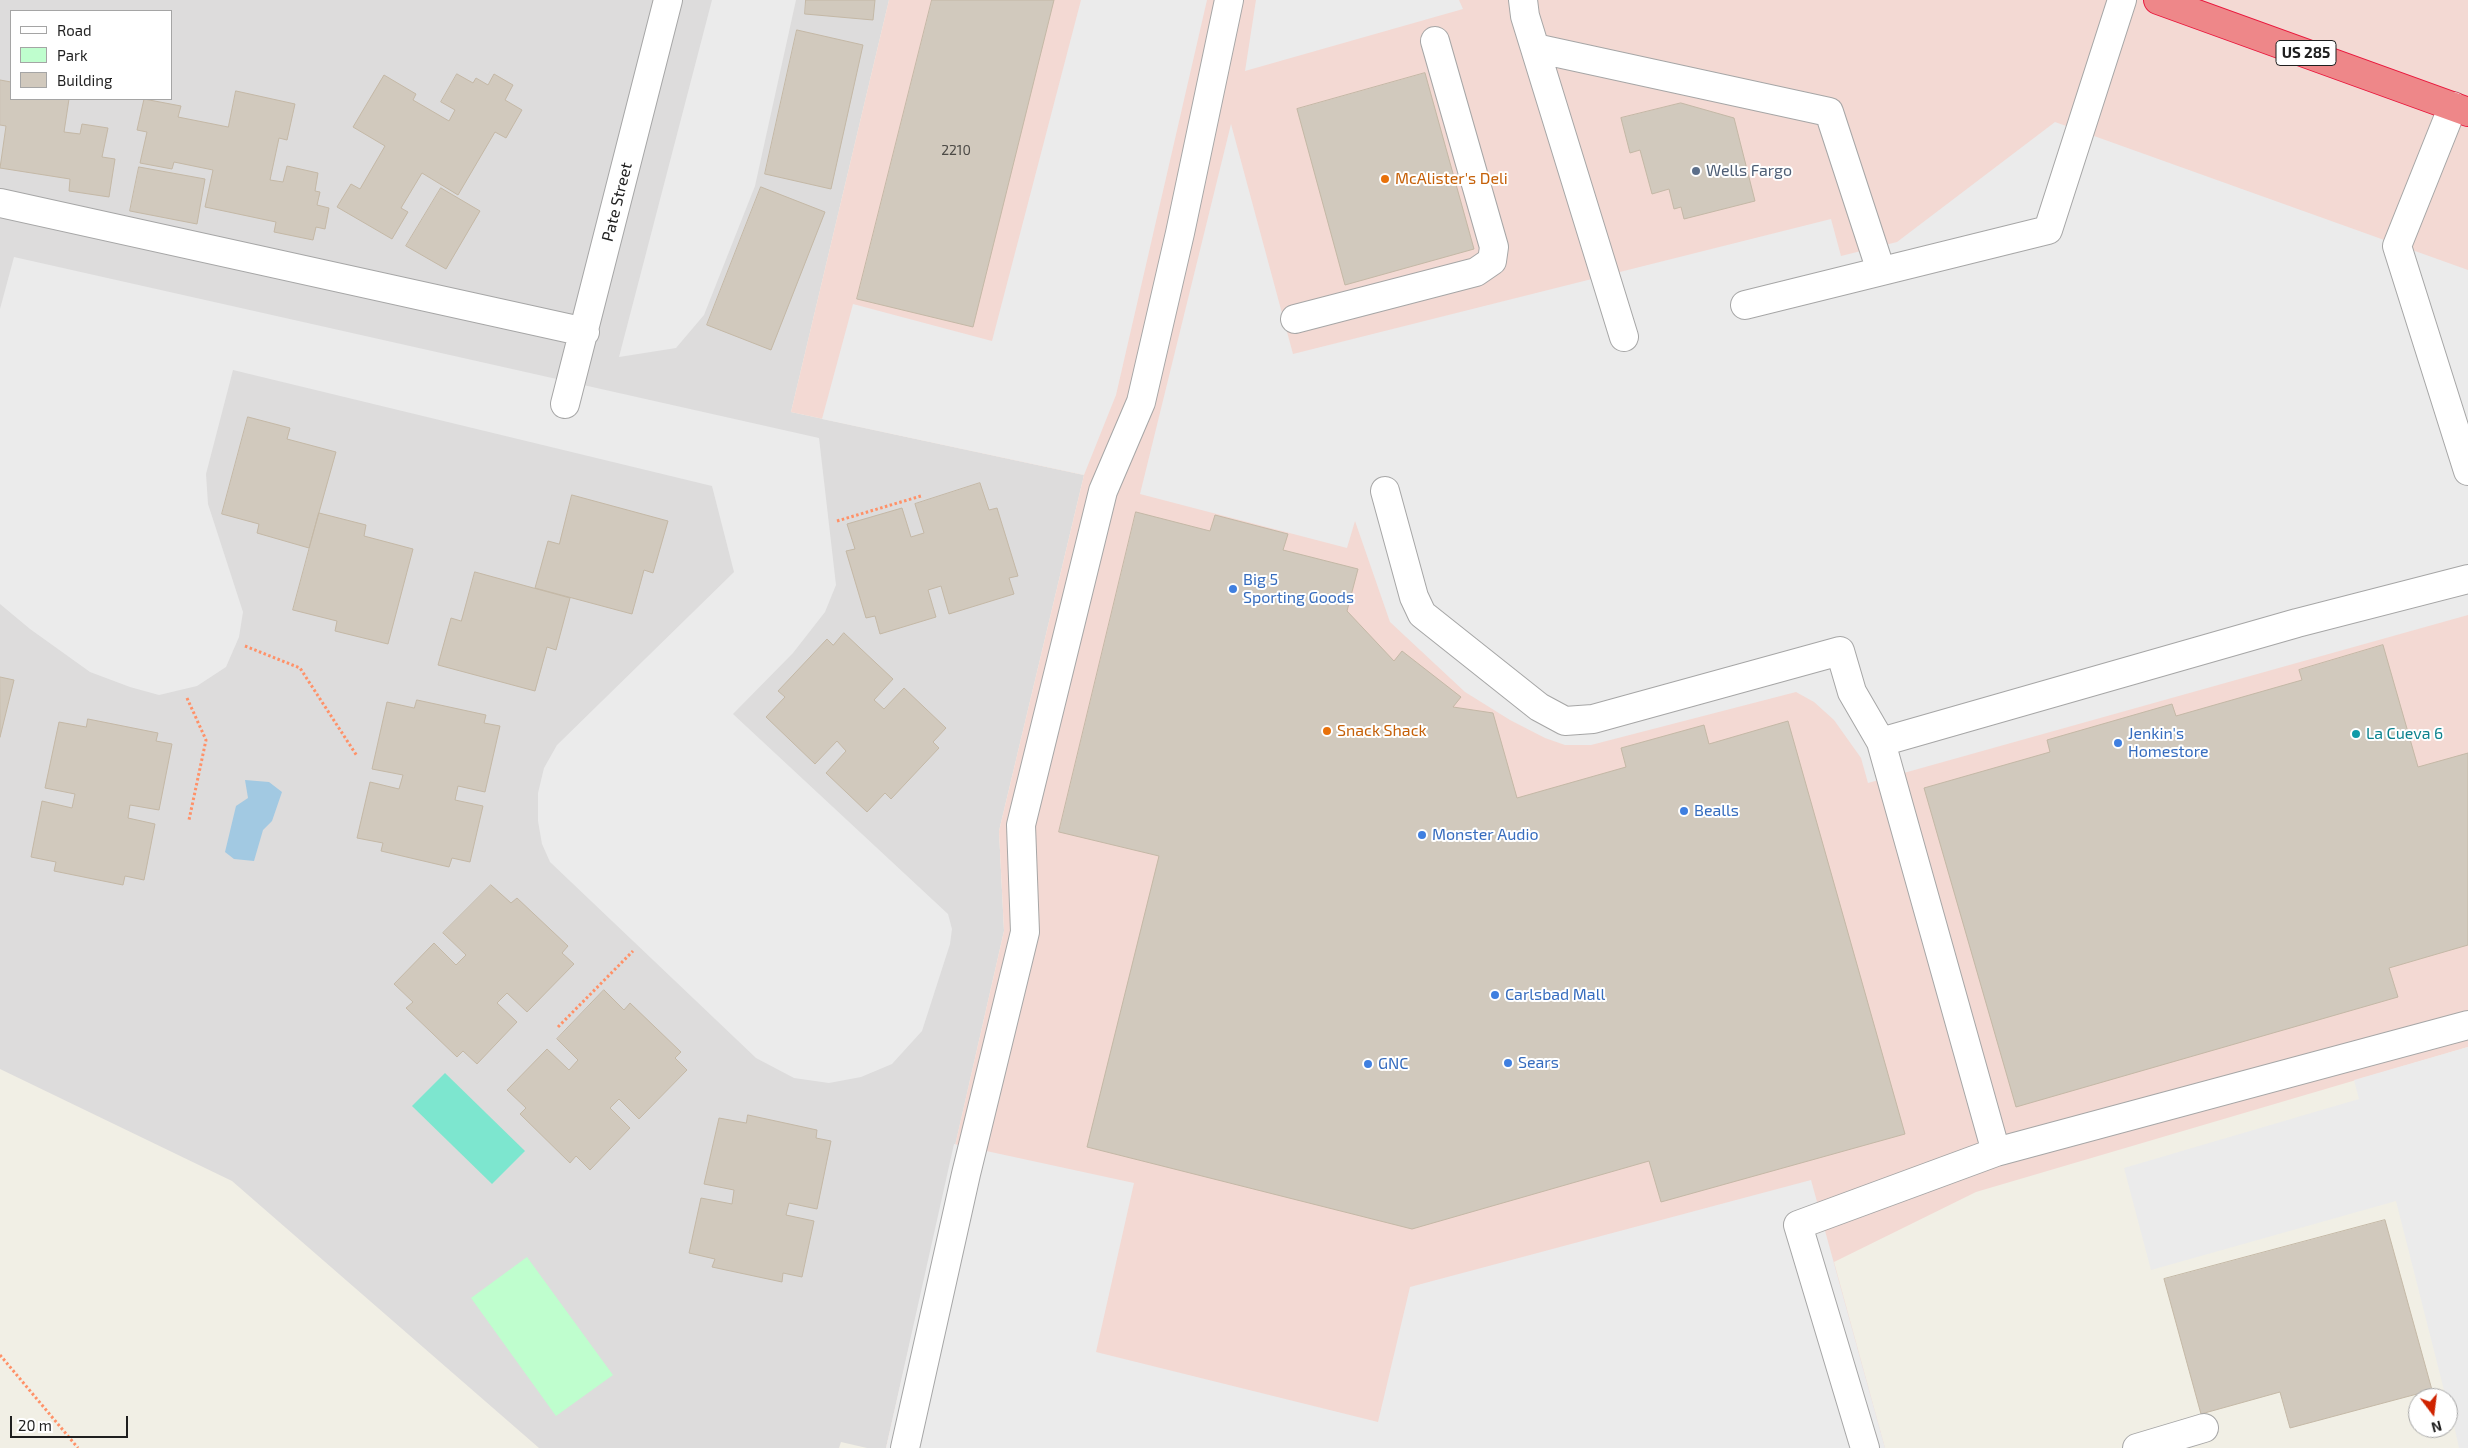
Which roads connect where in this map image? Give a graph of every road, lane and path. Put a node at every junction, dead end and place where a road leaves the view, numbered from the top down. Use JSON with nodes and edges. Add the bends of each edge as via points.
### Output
{"nodes":[{"id":1,"x":668,"y":0,"type":"edge"},
{"id":2,"x":1229,"y":0,"type":"edge"},
{"id":3,"x":1523,"y":0,"type":"edge"},
{"id":4,"x":2122,"y":0,"type":"edge"},
{"id":5,"x":2158,"y":0,"type":"edge"},
{"id":6,"x":1435,"y":41,"type":"dead end"},
{"id":7,"x":1535,"y":48,"type":"junction"},
{"id":8,"x":2461,"y":109,"type":"edge"},
{"id":9,"x":0,"y":203,"type":"edge"},
{"id":10,"x":1881,"y":271,"type":"junction"},
{"id":11,"x":1745,"y":305,"type":"dead end"},
{"id":12,"x":1295,"y":319,"type":"dead end"},
{"id":13,"x":585,"y":332,"type":"junction"},
{"id":14,"x":1624,"y":336,"type":"dead end"},
{"id":15,"x":565,"y":404,"type":"dead end"},
{"id":16,"x":2468,"y":471,"type":"edge"},
{"id":17,"x":1385,"y":491,"type":"dead end"},
{"id":18,"x":921,"y":496,"type":"dead end"},
{"id":19,"x":837,"y":521,"type":"dead end"},
{"id":20,"x":2468,"y":579,"type":"edge"},
{"id":21,"x":245,"y":646,"type":"dead end"},
{"id":22,"x":187,"y":698,"type":"dead end"},
{"id":23,"x":1881,"y":742,"type":"junction"},
{"id":24,"x":356,"y":756,"type":"dead end"},
{"id":25,"x":189,"y":820,"type":"dead end"},
{"id":26,"x":633,"y":951,"type":"dead end"},
{"id":27,"x":2468,"y":1025,"type":"edge"},
{"id":28,"x":558,"y":1027,"type":"dead end"},
{"id":29,"x":1996,"y":1152,"type":"junction"},
{"id":30,"x":0,"y":1354,"type":"edge"},
{"id":31,"x":2204,"y":1428,"type":"dead end"},
{"id":32,"x":78,"y":1448,"type":"edge"},
{"id":33,"x":905,"y":1448,"type":"edge"},
{"id":34,"x":1865,"y":1448,"type":"edge"},
{"id":35,"x":2138,"y":1448,"type":"edge"}],
"edges":[{"from":1,"to":13,"type":"street","name":"Pate Street"},
{"from":2,"to":33,"type":"street","via":[[1141,402],[1103,491],[1020,825],[1025,932],[966,1174]]},
{"from":3,"to":7,"type":"street"},
{"from":4,"to":10,"type":"street","via":[[2048,230]]},
{"from":5,"to":8,"type":"highway","number":"US 285"},
{"from":6,"to":12,"type":"street","via":[[1494,247],[1492,262],[1476,272]]},
{"from":7,"to":10,"type":"street","via":[[1829,112]]},
{"from":7,"to":14,"type":"street"},
{"from":8,"to":16,"type":"street","via":[[2397,246]]},
{"from":9,"to":13,"type":"street"},
{"from":10,"to":11,"type":"street"},
{"from":13,"to":15,"type":"street","name":"Pate Street"},
{"from":17,"to":23,"type":"street","via":[[1414,597],[1422,614],[1539,707],[1565,720],[1593,719],[1840,651],[1852,692]]},
{"from":18,"to":19,"type":"path"},
{"from":20,"to":23,"type":"street","via":[[2297,623]]},
{"from":21,"to":24,"type":"path","via":[[300,668]]},
{"from":22,"to":25,"type":"path","via":[[206,740]]},
{"from":23,"to":29,"type":"street"},
{"from":26,"to":28,"type":"path"},
{"from":27,"to":29,"type":"street"},
{"from":29,"to":34,"type":"street","via":[[1798,1225]]},
{"from":30,"to":32,"type":"path"},
{"from":31,"to":35,"type":"street"}]}
